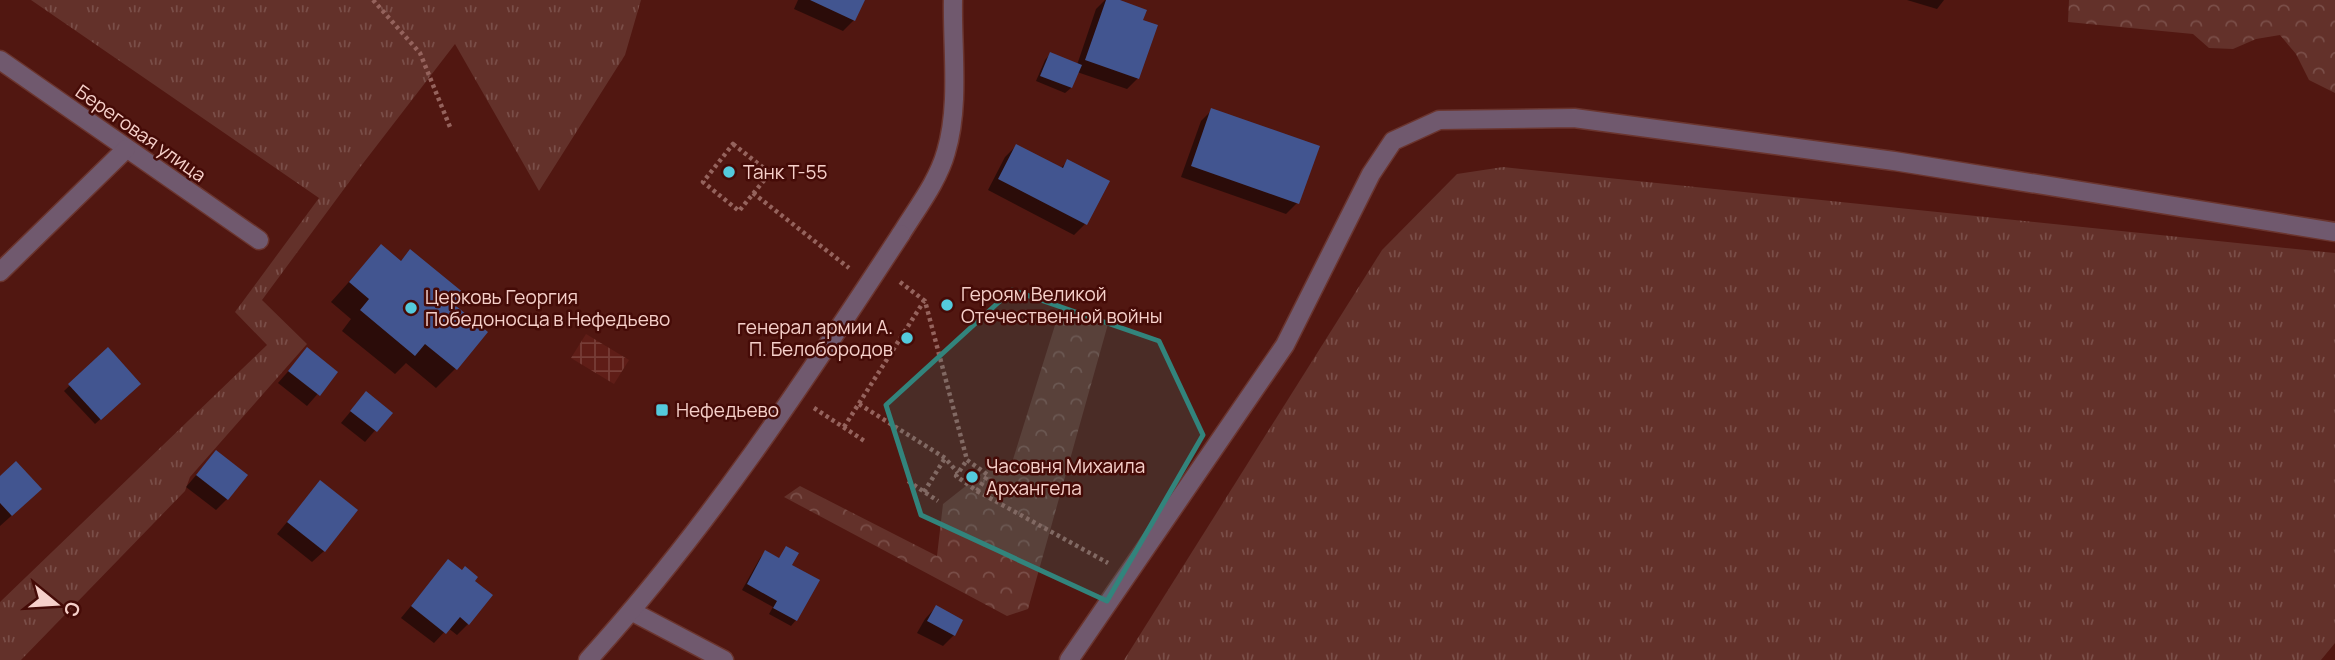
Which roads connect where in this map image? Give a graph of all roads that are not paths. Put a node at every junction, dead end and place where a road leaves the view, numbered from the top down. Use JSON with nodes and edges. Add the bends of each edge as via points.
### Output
{"nodes":[{"id":1,"x":953,"y":0,"type":"edge"},
{"id":2,"x":0,"y":60,"type":"edge"},
{"id":3,"x":126,"y":149,"type":"junction"},
{"id":4,"x":2335,"y":232,"type":"edge"},
{"id":5,"x":259,"y":240,"type":"dead end"},
{"id":6,"x":0,"y":272,"type":"edge"},
{"id":7,"x":631,"y":611,"type":"junction"},
{"id":8,"x":588,"y":660,"type":"edge"},
{"id":9,"x":723,"y":660,"type":"edge"},
{"id":10,"x":1069,"y":660,"type":"edge"}],
"edges":[{"from":1,"to":7,"type":"street","via":[[953,117],[946,154],[929,189],[795,395]]},
{"from":2,"to":3,"type":"street","name":"Береговая улица"},
{"from":3,"to":5,"type":"street","name":"Береговая улица"},
{"from":3,"to":6,"type":"street"},
{"from":4,"to":10,"type":"street","via":[[1894,161],[1574,118],[1440,120],[1393,141],[1371,174],[1286,345]]},
{"from":7,"to":8,"type":"street"},
{"from":7,"to":9,"type":"street"}]}
